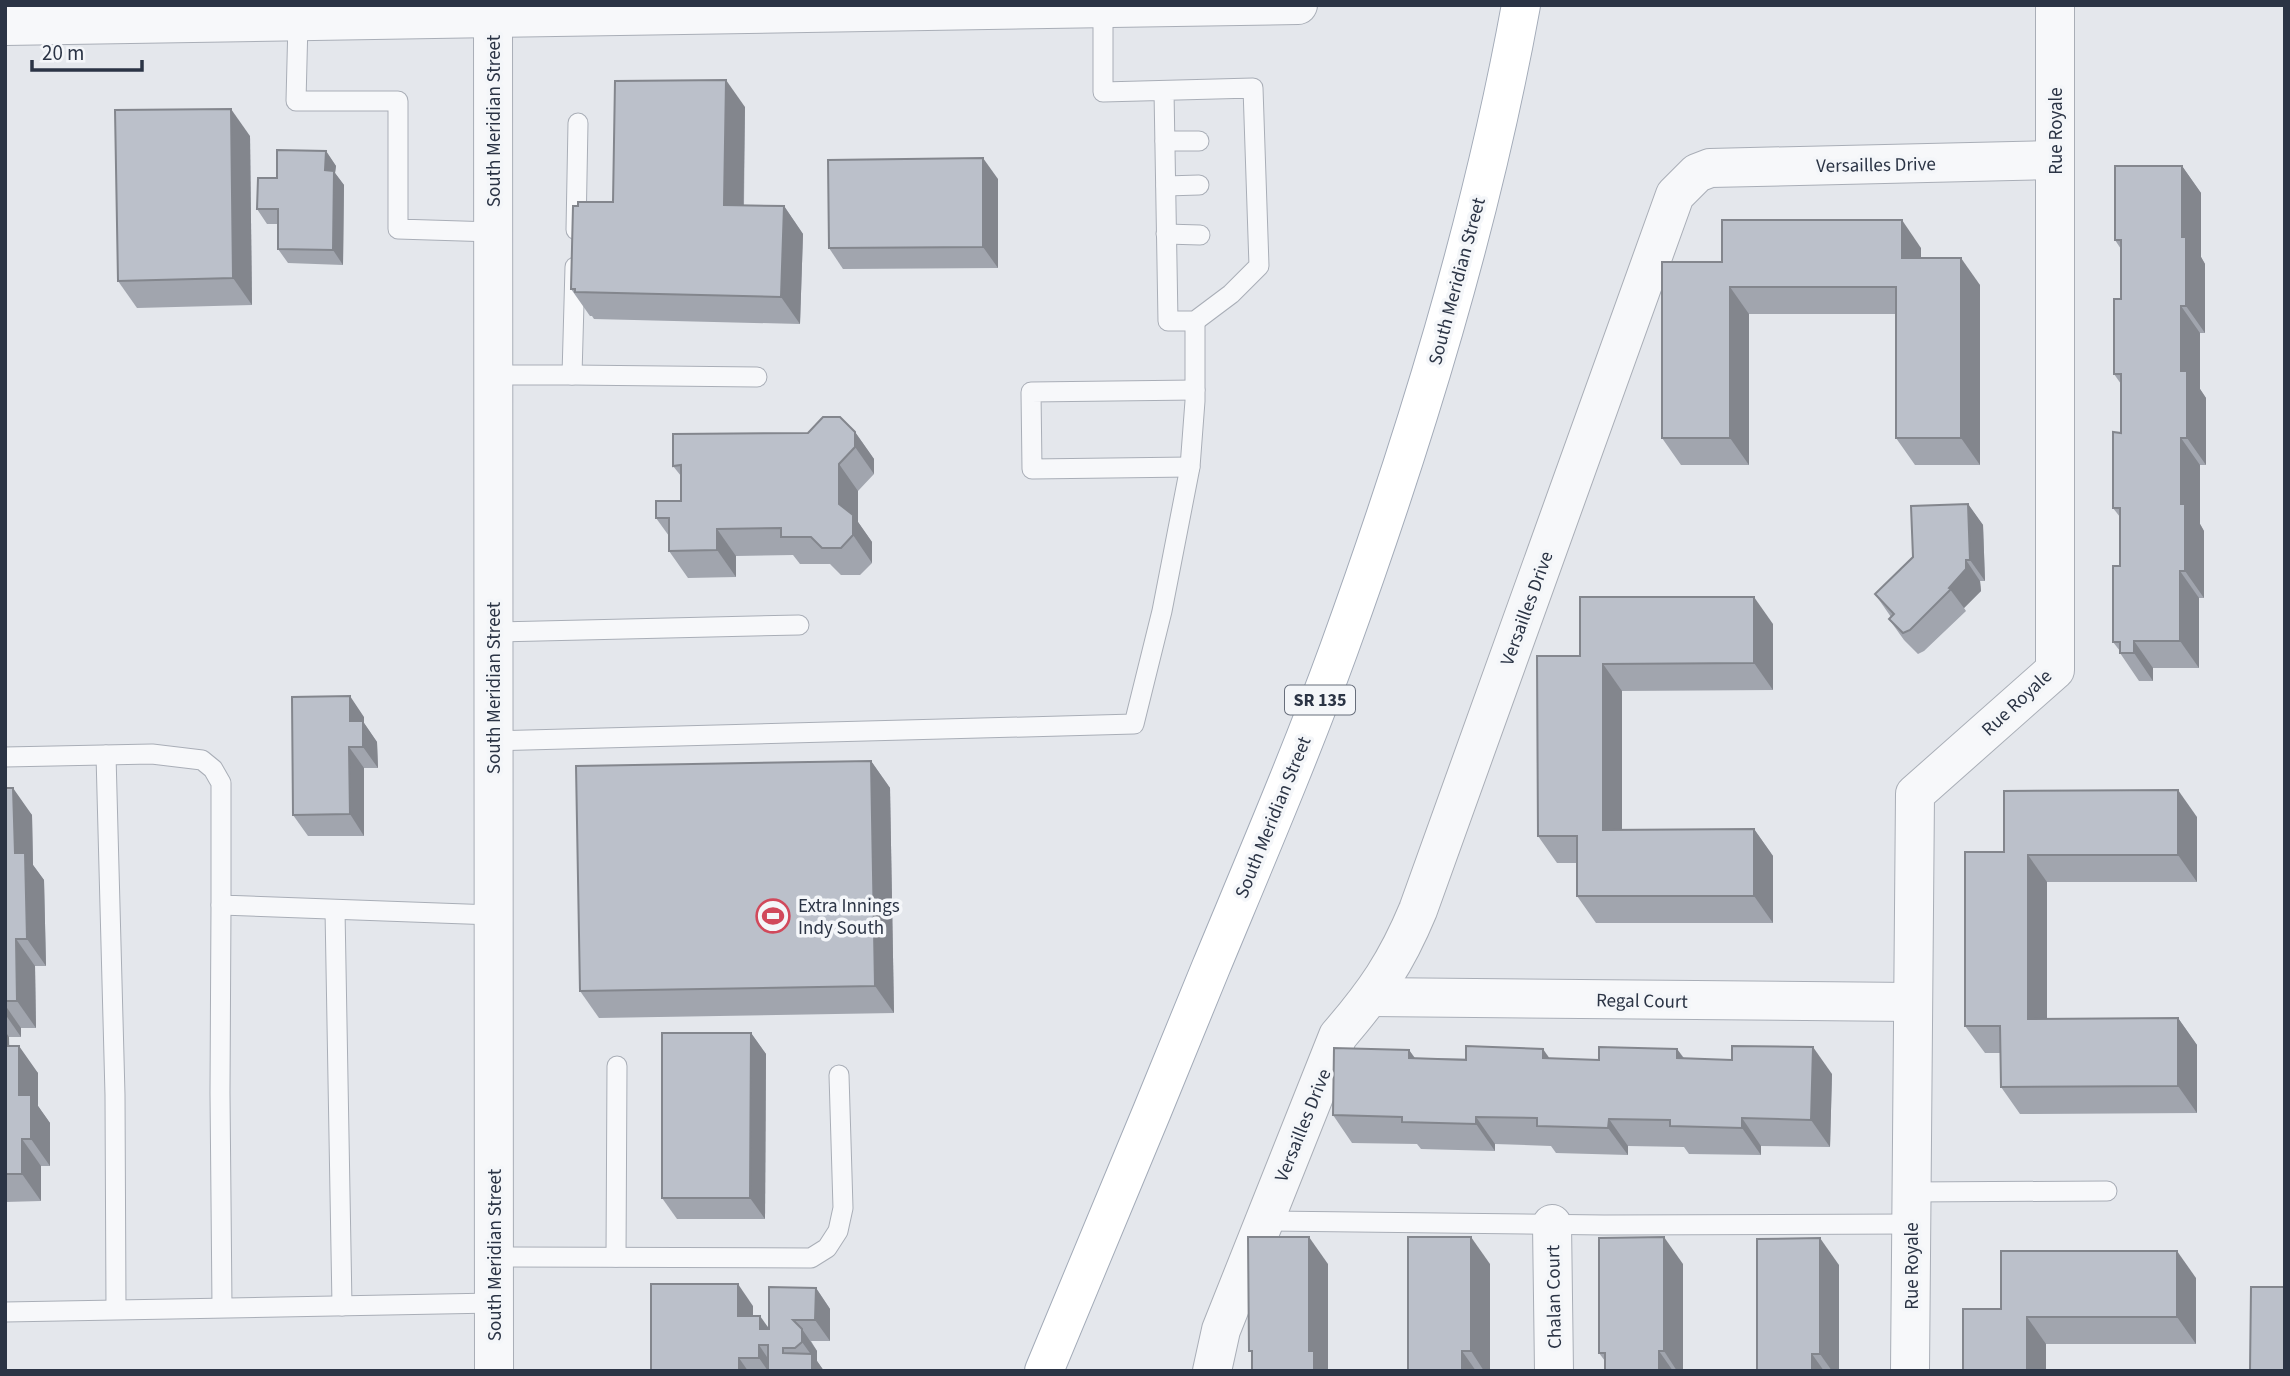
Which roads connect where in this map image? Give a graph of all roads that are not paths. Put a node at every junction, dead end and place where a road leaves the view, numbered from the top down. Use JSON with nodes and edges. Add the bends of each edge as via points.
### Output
{"nodes":[{"id":1,"x":1298,"y":5,"type":"edge"},
{"id":2,"x":1521,"y":5,"type":"edge"},
{"id":3,"x":2054,"y":5,"type":"edge"},
{"id":4,"x":1103,"y":9,"type":"junction"},
{"id":5,"x":491,"y":12,"type":"edge"},
{"id":6,"x":298,"y":22,"type":"junction"},
{"id":7,"x":5,"y":26,"type":"edge"},
{"id":8,"x":1164,"y":91,"type":"junction"},
{"id":9,"x":579,"y":123,"type":"dead end"},
{"id":10,"x":1165,"y":141,"type":"junction"},
{"id":11,"x":1199,"y":141,"type":"dead end"},
{"id":12,"x":2054,"y":160,"type":"junction"},
{"id":13,"x":1199,"y":185,"type":"dead end"},
{"id":14,"x":1166,"y":186,"type":"junction"},
{"id":15,"x":492,"y":232,"type":"junction"},
{"id":16,"x":1166,"y":234,"type":"junction"},
{"id":17,"x":1199,"y":235,"type":"dead end"},
{"id":18,"x":1195,"y":321,"type":"junction"},
{"id":19,"x":493,"y":375,"type":"junction"},
{"id":20,"x":572,"y":375,"type":"junction"},
{"id":21,"x":757,"y":377,"type":"dead end"},
{"id":22,"x":1195,"y":390,"type":"junction"},
{"id":23,"x":1190,"y":467,"type":"junction"},
{"id":24,"x":799,"y":625,"type":"dead end"},
{"id":25,"x":493,"y":632,"type":"junction"},
{"id":26,"x":494,"y":741,"type":"junction"},
{"id":27,"x":106,"y":755,"type":"junction"},
{"id":28,"x":5,"y":757,"type":"edge"},
{"id":29,"x":220,"y":905,"type":"junction"},
{"id":30,"x":335,"y":910,"type":"junction"},
{"id":31,"x":494,"y":915,"type":"junction"},
{"id":32,"x":1371,"y":997,"type":"junction"},
{"id":33,"x":1913,"y":1002,"type":"junction"},
{"id":34,"x":617,"y":1066,"type":"dead end"},
{"id":35,"x":839,"y":1075,"type":"dead end"},
{"id":36,"x":2107,"y":1191,"type":"dead end"},
{"id":37,"x":1911,"y":1208,"type":"junction"},
{"id":38,"x":1264,"y":1221,"type":"junction"},
{"id":39,"x":1552,"y":1224,"type":"junction"},
{"id":40,"x":494,"y":1257,"type":"junction"},
{"id":41,"x":616,"y":1257,"type":"junction"},
{"id":42,"x":494,"y":1303,"type":"junction"},
{"id":43,"x":342,"y":1306,"type":"junction"},
{"id":44,"x":222,"y":1307,"type":"junction"},
{"id":45,"x":116,"y":1309,"type":"junction"},
{"id":46,"x":5,"y":1312,"type":"edge"},
{"id":47,"x":494,"y":1371,"type":"edge"},
{"id":48,"x":1045,"y":1371,"type":"edge"},
{"id":49,"x":1212,"y":1371,"type":"edge"},
{"id":50,"x":1554,"y":1371,"type":"edge"},
{"id":51,"x":1910,"y":1371,"type":"edge"}],
"edges":[{"from":1,"to":4,"type":"street"},
{"from":2,"to":48,"type":"main road","name":"South Meridian Street","number":"SR 135","via":[[1497,125],[1455,287],[1368,570],[1289,777]]},
{"from":3,"to":12,"type":"street","name":"Rue Royale"},
{"from":4,"to":5,"type":"street"},
{"from":4,"to":8,"type":"lane","via":[[1103,92]]},
{"from":5,"to":6,"type":"street"},
{"from":5,"to":15,"type":"street","name":"South Meridian Street"},
{"from":6,"to":7,"type":"street"},
{"from":6,"to":15,"type":"lane","via":[[296,101],[398,101],[398,229]]},
{"from":8,"to":10,"type":"lane"},
{"from":8,"to":18,"type":"lane","via":[[1253,88],[1247,140],[1248,235],[1259,266]]},
{"from":9,"to":20,"type":"lane"},
{"from":10,"to":11,"type":"lane"},
{"from":10,"to":14,"type":"lane"},
{"from":12,"to":32,"type":"street","name":"Versailles Drive","via":[[1710,168],[1697,173],[1675,195],[1418,910],[1396,959]]},
{"from":12,"to":33,"type":"street","name":"Rue Royale","via":[[2055,670],[1915,794]]},
{"from":13,"to":14,"type":"lane"},
{"from":14,"to":16,"type":"lane"},
{"from":15,"to":19,"type":"street","name":"South Meridian Street"},
{"from":16,"to":17,"type":"lane"},
{"from":16,"to":18,"type":"lane","via":[[1168,321]]},
{"from":18,"to":22,"type":"lane"},
{"from":19,"to":20,"type":"lane"},
{"from":19,"to":25,"type":"street","name":"South Meridian Street"},
{"from":20,"to":21,"type":"lane"},
{"from":22,"to":23,"type":"lane"},
{"from":22,"to":23,"type":"lane","via":[[1031,392],[1032,469]]},
{"from":23,"to":26,"type":"lane","via":[[1134,724]]},
{"from":24,"to":25,"type":"lane"},
{"from":25,"to":26,"type":"street","name":"South Meridian Street"},
{"from":26,"to":31,"type":"street","name":"South Meridian Street"},
{"from":27,"to":28,"type":"lane"},
{"from":27,"to":29,"type":"lane","via":[[202,760],[214,769],[221,783]]},
{"from":27,"to":45,"type":"lane"},
{"from":29,"to":30,"type":"lane"},
{"from":29,"to":44,"type":"lane"},
{"from":30,"to":31,"type":"lane"},
{"from":30,"to":43,"type":"lane"},
{"from":31,"to":40,"type":"street","name":"South Meridian Street"},
{"from":32,"to":33,"type":"street","name":"Regal Court"},
{"from":32,"to":38,"type":"street","name":"Versailles Drive","via":[[1338,1036]]},
{"from":33,"to":37,"type":"street","name":"Rue Royale"},
{"from":34,"to":41,"type":"lane"},
{"from":35,"to":41,"type":"lane","via":[[843,1208],[838,1231],[827,1248],[811,1258]]},
{"from":36,"to":37,"type":"lane"},
{"from":37,"to":39,"type":"lane"},
{"from":37,"to":51,"type":"street","name":"Rue Royale"},
{"from":38,"to":39,"type":"lane"},
{"from":38,"to":49,"type":"street","name":"Versailles Drive","via":[[1221,1330]]},
{"from":39,"to":50,"type":"street","name":"Chalan Court"},
{"from":40,"to":41,"type":"lane"},
{"from":40,"to":42,"type":"street","name":"South Meridian Street"},
{"from":42,"to":43,"type":"lane"},
{"from":42,"to":47,"type":"street","name":"South Meridian Street"},
{"from":43,"to":44,"type":"lane"},
{"from":44,"to":45,"type":"lane"},
{"from":45,"to":46,"type":"lane"}]}
